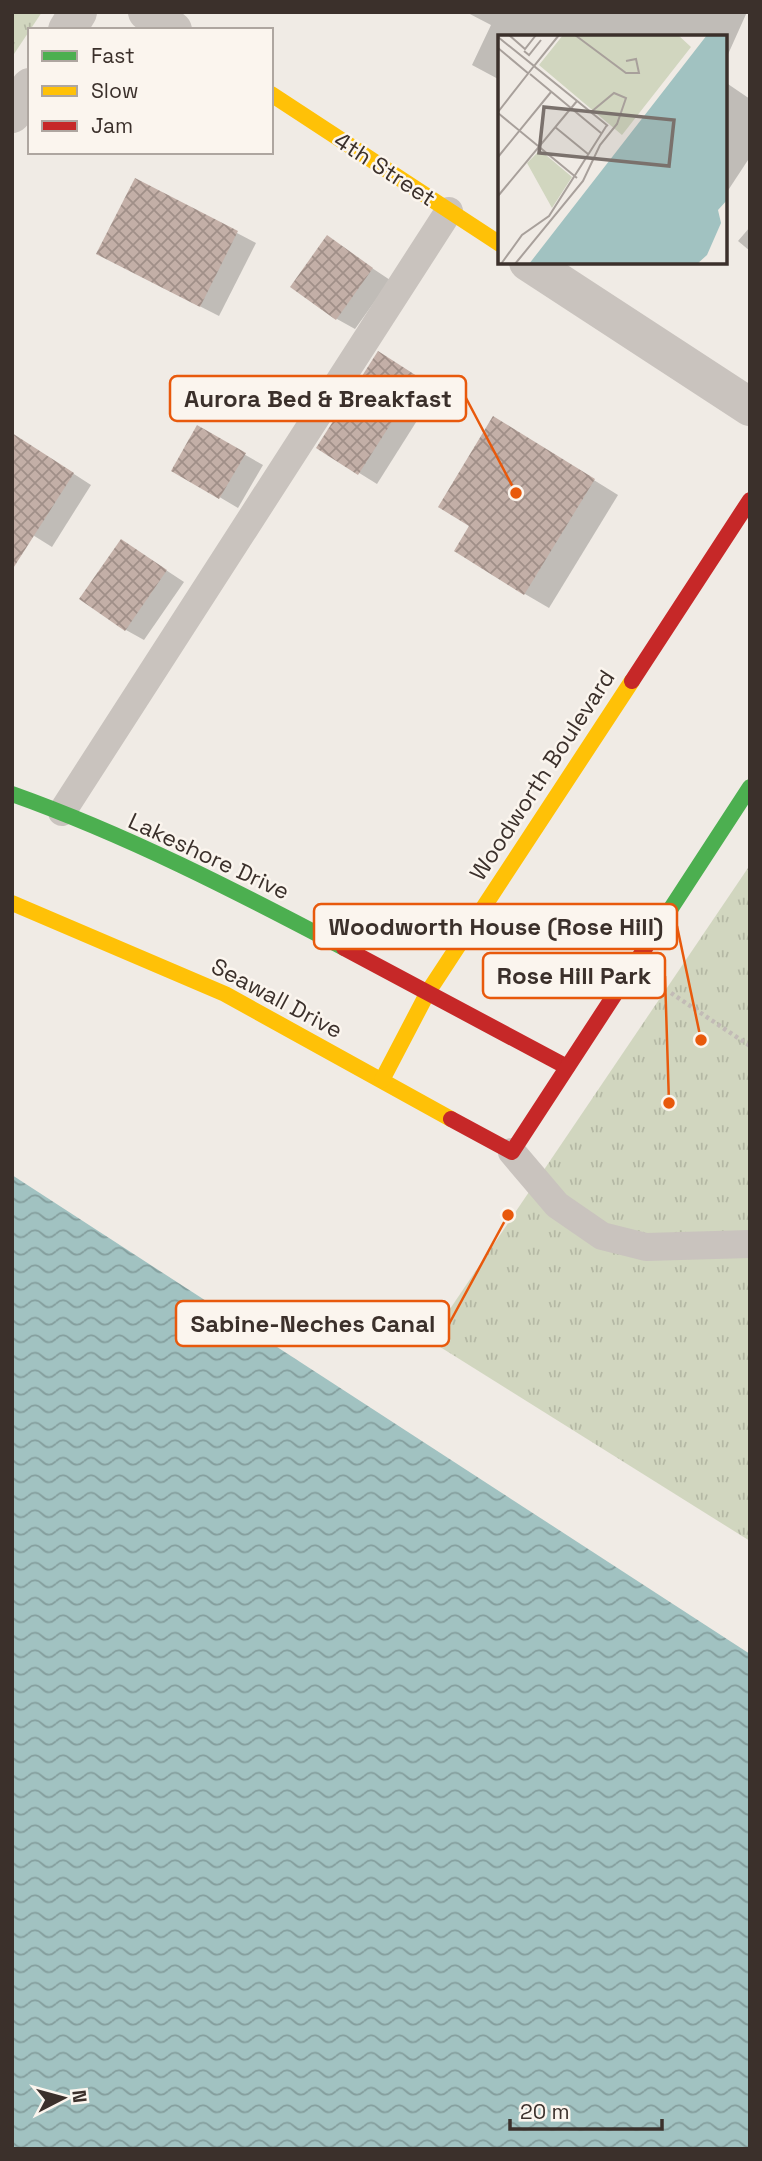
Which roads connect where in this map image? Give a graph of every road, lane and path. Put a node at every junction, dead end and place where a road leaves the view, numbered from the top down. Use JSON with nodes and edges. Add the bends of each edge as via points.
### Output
{"nodes":[{"id":1,"x":78,"y":12,"type":"edge"},
{"id":2,"x":147,"y":12,"type":"edge"},
{"id":3,"x":68,"y":28,"type":"edge"},
{"id":4,"x":170,"y":28,"type":"edge"},
{"id":5,"x":28,"y":90,"type":"edge"},
{"id":6,"x":273,"y":95,"type":"edge"},
{"id":7,"x":12,"y":114,"type":"edge"},
{"id":8,"x":449,"y":211,"type":"junction"},
{"id":9,"x":498,"y":243,"type":"edge"},
{"id":10,"x":531,"y":264,"type":"edge"},
{"id":11,"x":750,"y":407,"type":"edge"},
{"id":12,"x":750,"y":500,"type":"edge"},
{"id":13,"x":750,"y":787,"type":"edge"},
{"id":14,"x":12,"y":794,"type":"edge"},
{"id":15,"x":62,"y":812,"type":"junction"},
{"id":16,"x":12,"y":903,"type":"edge"},
{"id":17,"x":632,"y":967,"type":"junction"},
{"id":18,"x":428,"y":992,"type":"junction"},
{"id":19,"x":750,"y":1046,"type":"edge"},
{"id":20,"x":568,"y":1067,"type":"junction"},
{"id":21,"x":382,"y":1080,"type":"junction"},
{"id":22,"x":512,"y":1152,"type":"junction"},
{"id":23,"x":750,"y":1244,"type":"edge"}],
"edges":[{"from":1,"to":3,"type":"street"},
{"from":2,"to":4,"type":"street"},
{"from":5,"to":7,"type":"street"},
{"from":6,"to":8,"type":"street","name":"4th Street"},
{"from":8,"to":9,"type":"street","name":"4th Street"},
{"from":8,"to":15,"type":"lane"},
{"from":10,"to":11,"type":"street"},
{"from":12,"to":18,"type":"street","name":"Woodworth Boulevard"},
{"from":13,"to":17,"type":"street"},
{"from":14,"to":15,"type":"street","name":"Lakeshore Drive"},
{"from":15,"to":18,"type":"street","name":"Lakeshore Drive","via":[[224,885]]},
{"from":16,"to":21,"type":"street","name":"Seawall Drive","via":[[225,994]]},
{"from":17,"to":19,"type":"path"},
{"from":17,"to":20,"type":"street"},
{"from":18,"to":20,"type":"street","name":"Lakeshore Drive"},
{"from":18,"to":21,"type":"street","name":"Woodworth Boulevard"},
{"from":20,"to":22,"type":"street"},
{"from":21,"to":22,"type":"street","name":"Seawall Drive"},
{"from":22,"to":23,"type":"lane","via":[[557,1205],[602,1236],[646,1247]]}]}
